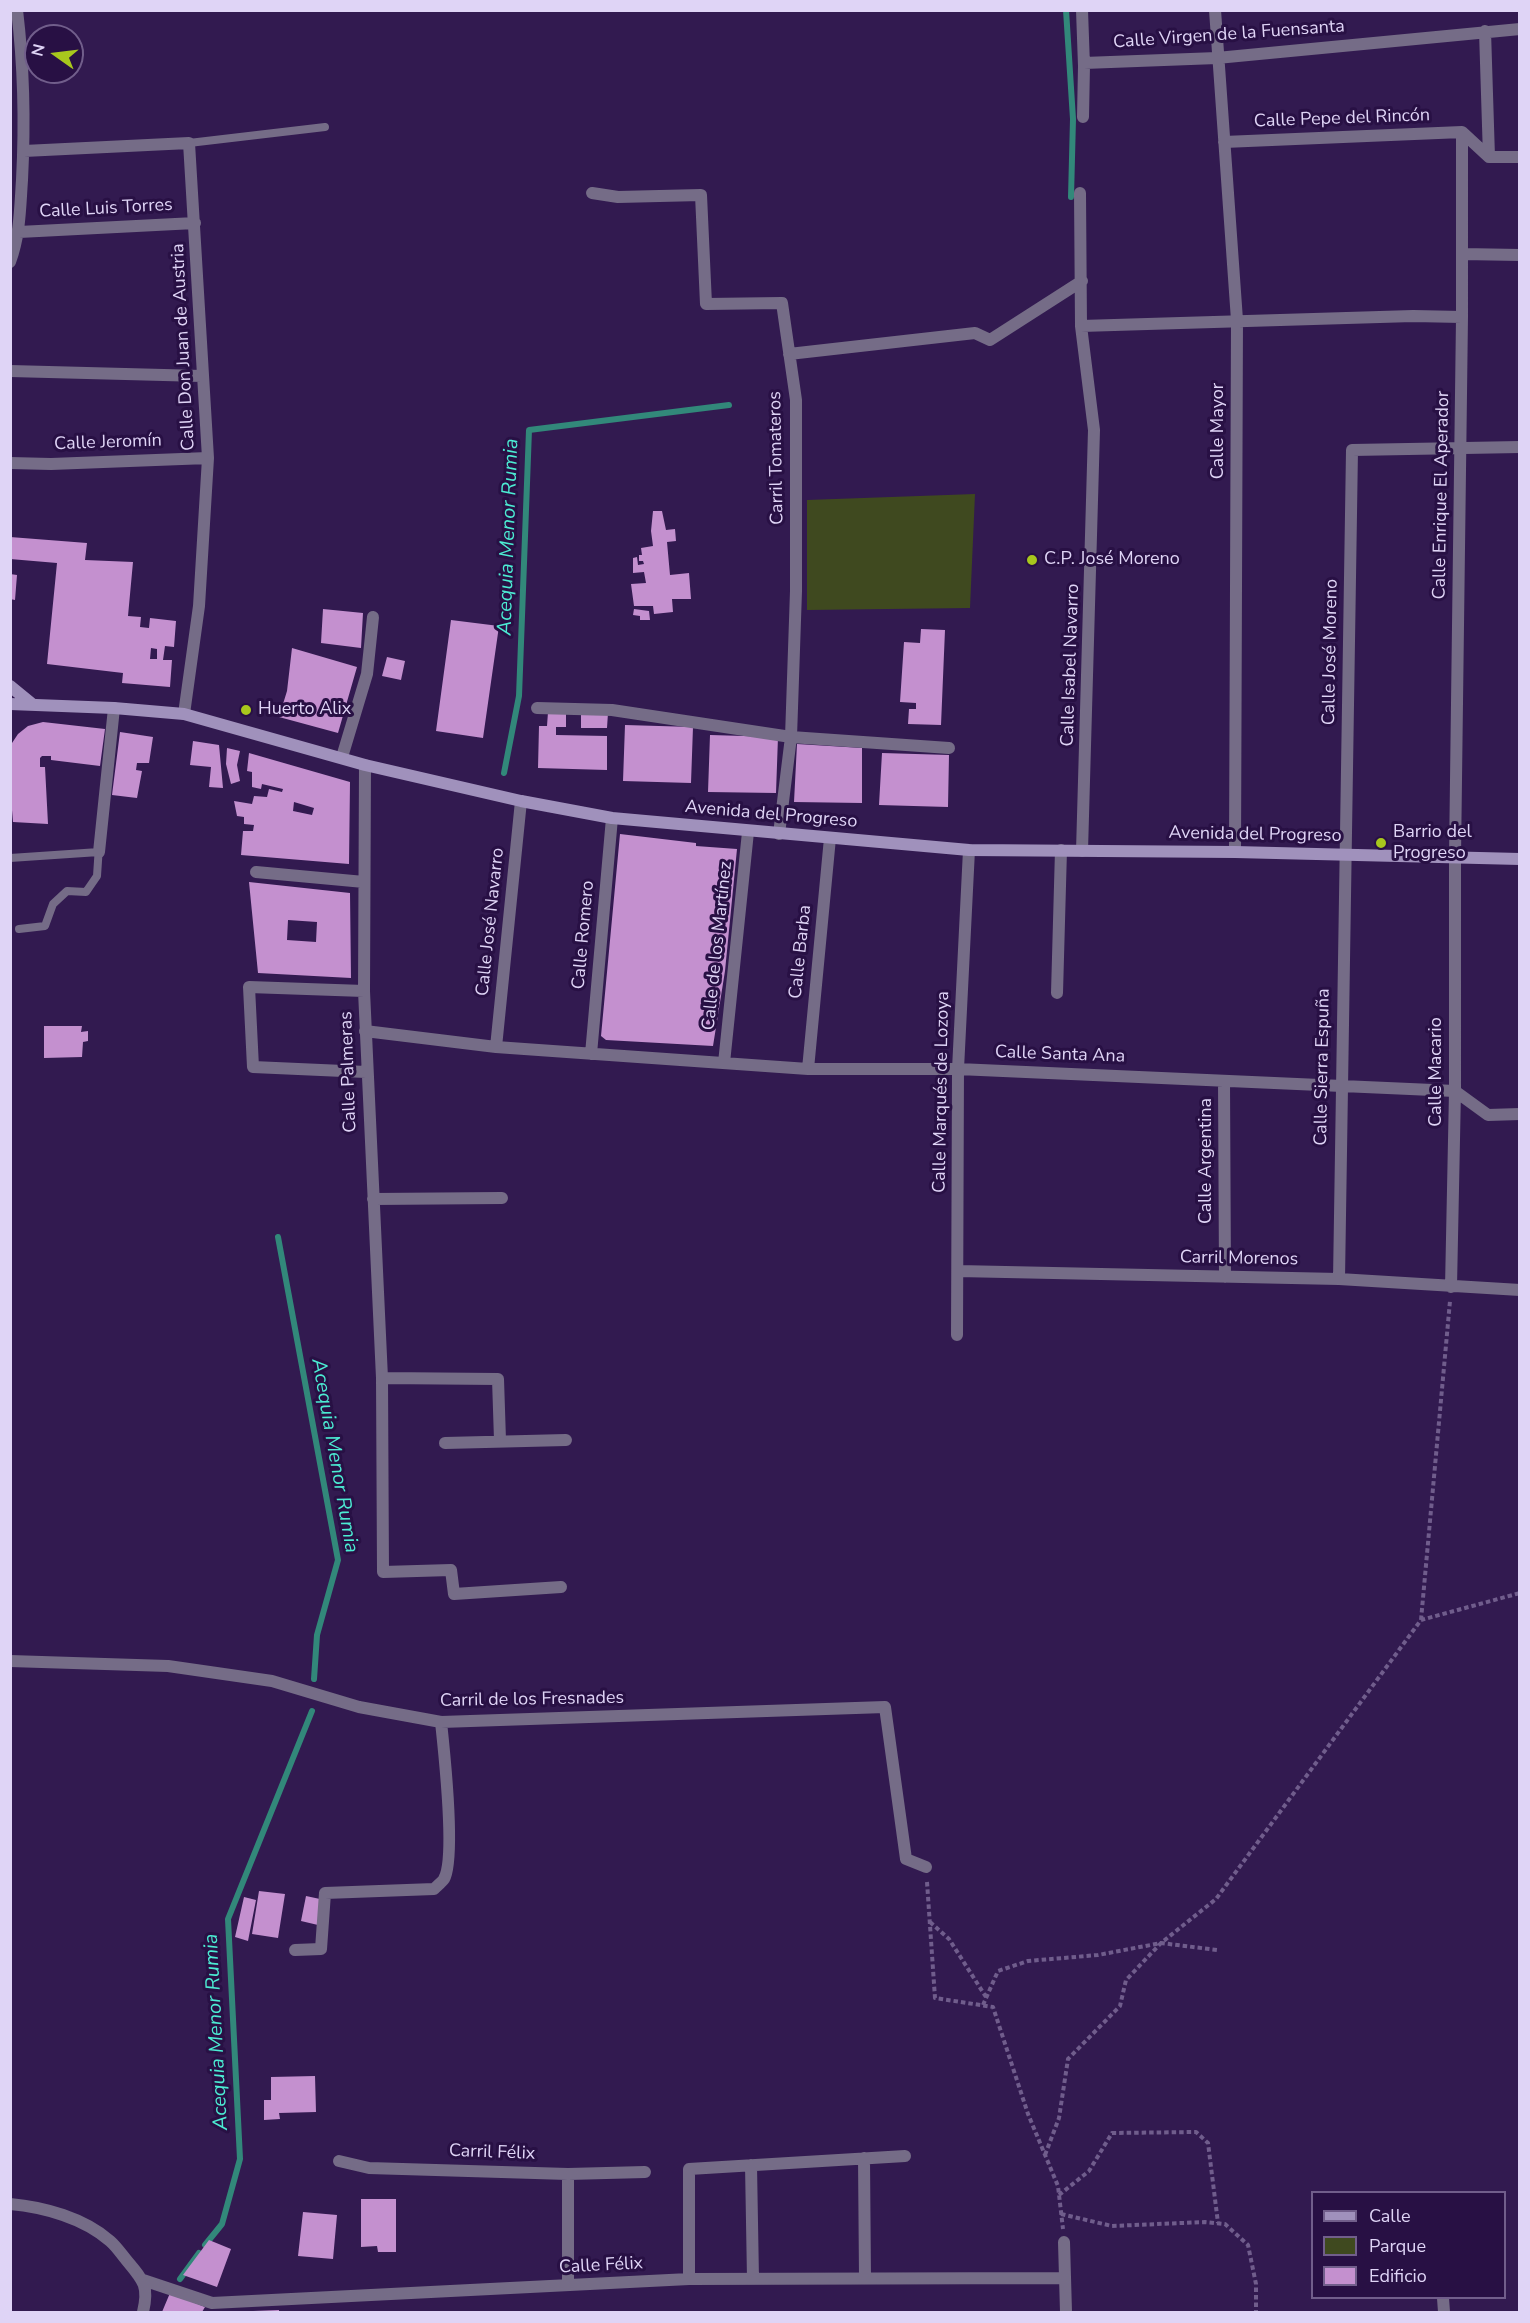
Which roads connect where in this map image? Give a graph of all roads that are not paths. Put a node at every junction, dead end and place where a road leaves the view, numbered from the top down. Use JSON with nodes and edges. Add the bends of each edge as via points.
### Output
{"nodes":[{"id":1,"x":17,"y":10,"type":"edge"},
{"id":2,"x":1082,"y":10,"type":"edge"},
{"id":3,"x":1215,"y":10,"type":"edge"},
{"id":4,"x":1520,"y":29,"type":"edge"},
{"id":5,"x":1485,"y":31,"type":"junction"},
{"id":6,"x":1217,"y":58,"type":"junction"},
{"id":7,"x":1084,"y":63,"type":"junction"},
{"id":8,"x":1083,"y":117,"type":"dead end"},
{"id":9,"x":325,"y":127,"type":"dead end"},
{"id":10,"x":1462,"y":132,"type":"junction"},
{"id":11,"x":1224,"y":142,"type":"junction"},
{"id":12,"x":189,"y":143,"type":"junction"},
{"id":13,"x":24,"y":151,"type":"junction"},
{"id":14,"x":1489,"y":157,"type":"junction"},
{"id":15,"x":1520,"y":157,"type":"edge"},
{"id":16,"x":592,"y":193,"type":"dead end"},
{"id":17,"x":1080,"y":193,"type":"dead end"},
{"id":18,"x":15,"y":211,"type":"edge"},
{"id":19,"x":195,"y":223,"type":"junction"},
{"id":20,"x":19,"y":232,"type":"junction"},
{"id":21,"x":1462,"y":254,"type":"junction"},
{"id":22,"x":1520,"y":255,"type":"edge"},
{"id":23,"x":10,"y":262,"type":"edge"},
{"id":24,"x":1082,"y":281,"type":"junction"},
{"id":25,"x":1462,"y":317,"type":"junction"},
{"id":26,"x":1237,"y":320,"type":"junction"},
{"id":27,"x":1081,"y":326,"type":"junction"},
{"id":28,"x":789,"y":354,"type":"junction"},
{"id":29,"x":10,"y":371,"type":"edge"},
{"id":30,"x":202,"y":376,"type":"junction"},
{"id":31,"x":1460,"y":447,"type":"junction"},
{"id":32,"x":1520,"y":447,"type":"edge"},
{"id":33,"x":208,"y":458,"type":"junction"},
{"id":34,"x":10,"y":463,"type":"edge"},
{"id":35,"x":373,"y":617,"type":"dead end"},
{"id":36,"x":10,"y":686,"type":"edge"},
{"id":37,"x":10,"y":704,"type":"edge"},
{"id":38,"x":32,"y":704,"type":"junction"},
{"id":39,"x":114,"y":708,"type":"junction"},
{"id":40,"x":537,"y":708,"type":"dead end"},
{"id":41,"x":184,"y":714,"type":"junction"},
{"id":42,"x":791,"y":737,"type":"junction"},
{"id":43,"x":949,"y":748,"type":"dead end"},
{"id":44,"x":342,"y":757,"type":"junction"},
{"id":45,"x":365,"y":765,"type":"junction"},
{"id":46,"x":521,"y":801,"type":"junction"},
{"id":47,"x":612,"y":818,"type":"junction"},
{"id":48,"x":748,"y":832,"type":"junction"},
{"id":49,"x":779,"y":834,"type":"junction"},
{"id":50,"x":831,"y":838,"type":"junction"},
{"id":51,"x":99,"y":849,"type":"junction"},
{"id":52,"x":969,"y":850,"type":"junction"},
{"id":53,"x":1061,"y":850,"type":"junction"},
{"id":54,"x":1082,"y":851,"type":"junction"},
{"id":55,"x":1235,"y":852,"type":"junction"},
{"id":56,"x":1345,"y":855,"type":"junction"},
{"id":57,"x":1455,"y":857,"type":"junction"},
{"id":58,"x":10,"y":858,"type":"edge"},
{"id":59,"x":1520,"y":859,"type":"edge"},
{"id":60,"x":256,"y":872,"type":"dead end"},
{"id":61,"x":364,"y":882,"type":"junction"},
{"id":62,"x":19,"y":929,"type":"dead end"},
{"id":63,"x":364,"y":991,"type":"junction"},
{"id":64,"x":1057,"y":993,"type":"dead end"},
{"id":65,"x":365,"y":1030,"type":"junction"},
{"id":66,"x":496,"y":1047,"type":"junction"},
{"id":67,"x":591,"y":1054,"type":"junction"},
{"id":68,"x":724,"y":1063,"type":"junction"},
{"id":69,"x":808,"y":1069,"type":"junction"},
{"id":70,"x":958,"y":1069,"type":"junction"},
{"id":71,"x":366,"y":1072,"type":"junction"},
{"id":72,"x":1224,"y":1081,"type":"junction"},
{"id":73,"x":1346,"y":1086,"type":"junction"},
{"id":74,"x":1455,"y":1091,"type":"junction"},
{"id":75,"x":1520,"y":1114,"type":"edge"},
{"id":76,"x":502,"y":1197,"type":"dead end"},
{"id":77,"x":374,"y":1199,"type":"junction"},
{"id":78,"x":958,"y":1271,"type":"junction"},
{"id":79,"x":1225,"y":1277,"type":"junction"},
{"id":80,"x":1338,"y":1279,"type":"junction"},
{"id":81,"x":1451,"y":1287,"type":"junction"},
{"id":82,"x":1520,"y":1290,"type":"edge"},
{"id":83,"x":957,"y":1335,"type":"dead end"},
{"id":84,"x":381,"y":1378,"type":"junction"},
{"id":85,"x":500,"y":1440,"type":"junction"},
{"id":86,"x":566,"y":1440,"type":"dead end"},
{"id":87,"x":445,"y":1443,"type":"dead end"},
{"id":88,"x":561,"y":1587,"type":"dead end"},
{"id":89,"x":10,"y":1661,"type":"edge"},
{"id":90,"x":441,"y":1722,"type":"junction"},
{"id":91,"x":926,"y":1866,"type":"road end"},
{"id":92,"x":295,"y":1950,"type":"dead end"},
{"id":93,"x":905,"y":2156,"type":"dead end"},
{"id":94,"x":864,"y":2158,"type":"junction"},
{"id":95,"x":339,"y":2161,"type":"dead end"},
{"id":96,"x":751,"y":2165,"type":"junction"},
{"id":97,"x":645,"y":2172,"type":"dead end"},
{"id":98,"x":568,"y":2174,"type":"junction"},
{"id":99,"x":10,"y":2204,"type":"edge"},
{"id":100,"x":1064,"y":2242,"type":"road end"},
{"id":101,"x":865,"y":2278,"type":"junction"},
{"id":102,"x":1065,"y":2278,"type":"junction"},
{"id":103,"x":689,"y":2279,"type":"junction"},
{"id":104,"x":753,"y":2279,"type":"junction"},
{"id":105,"x":143,"y":2280,"type":"junction"},
{"id":106,"x":568,"y":2285,"type":"junction"},
{"id":107,"x":211,"y":2308,"type":"edge"},
{"id":108,"x":143,"y":2313,"type":"edge"},
{"id":109,"x":1065,"y":2313,"type":"edge"}],
"edges":[{"from":1,"to":13,"type":"street","via":[[25,107]]},
{"from":2,"to":7,"type":"street"},
{"from":3,"to":6,"type":"street","name":"Calle Mayor"},
{"from":4,"to":5,"type":"street","name":"Calle Virgen de la Fuensanta"},
{"from":5,"to":6,"type":"street","name":"Calle Virgen de la Fuensanta"},
{"from":5,"to":14,"type":"street"},
{"from":6,"to":7,"type":"street","name":"Calle Virgen de la Fuensanta"},
{"from":6,"to":11,"type":"street","name":"Calle Mayor"},
{"from":7,"to":8,"type":"street"},
{"from":9,"to":12,"type":"lane"},
{"from":10,"to":11,"type":"street","name":"Calle Pepe del Rincón"},
{"from":10,"to":14,"type":"street"},
{"from":10,"to":21,"type":"street","name":"Calle Enrique El Aperador"},
{"from":11,"to":26,"type":"street","name":"Calle Mayor"},
{"from":12,"to":13,"type":"street"},
{"from":12,"to":19,"type":"street","name":"Calle Don Juan de Austria"},
{"from":13,"to":18,"type":"street"},
{"from":14,"to":15,"type":"street"},
{"from":16,"to":28,"type":"street","name":"Carril Tomateros","via":[[618,197],[701,195],[706,304],[782,303]]},
{"from":17,"to":24,"type":"street","name":"Calle Isabel Navarro"},
{"from":18,"to":20,"type":"street"},
{"from":19,"to":20,"type":"street","name":"Calle Luis Torres"},
{"from":19,"to":30,"type":"street","name":"Calle Don Juan de Austria"},
{"from":20,"to":23,"type":"street"},
{"from":21,"to":22,"type":"street"},
{"from":21,"to":25,"type":"street","name":"Calle Enrique El Aperador"},
{"from":24,"to":27,"type":"street","name":"Calle Isabel Navarro"},
{"from":24,"to":28,"type":"street","via":[[990,340],[975,333]]},
{"from":25,"to":26,"type":"street"},
{"from":25,"to":31,"type":"street","name":"Calle Enrique El Aperador"},
{"from":26,"to":27,"type":"street"},
{"from":26,"to":55,"type":"street","name":"Calle Mayor"},
{"from":27,"to":54,"type":"street","name":"Calle Isabel Navarro","via":[[1094,430]]},
{"from":28,"to":42,"type":"street","name":"Carril Tomateros","via":[[796,400]]},
{"from":29,"to":30,"type":"street"},
{"from":30,"to":33,"type":"street","name":"Calle Don Juan de Austria"},
{"from":31,"to":32,"type":"street"},
{"from":31,"to":56,"type":"street","name":"Calle José Moreno","via":[[1352,450]]},
{"from":31,"to":57,"type":"street","name":"Calle Enrique El Aperador"},
{"from":33,"to":34,"type":"street","name":"Calle Jeromín"},
{"from":33,"to":41,"type":"street","name":"Calle Don Juan de Austria","via":[[199,606]]},
{"from":35,"to":44,"type":"street","via":[[368,674]]},
{"from":36,"to":38,"type":"main road"},
{"from":37,"to":38,"type":"main road","name":"Avenida del Progreso"},
{"from":38,"to":39,"type":"main road","name":"Avenida del Progreso"},
{"from":39,"to":41,"type":"main road","name":"Avenida del Progreso"},
{"from":39,"to":51,"type":"street"},
{"from":40,"to":42,"type":"street","via":[[612,710]]},
{"from":41,"to":44,"type":"main road","name":"Avenida del Progreso"},
{"from":42,"to":43,"type":"street"},
{"from":42,"to":49,"type":"street","name":"Carril Tomateros"},
{"from":44,"to":45,"type":"main road","name":"Avenida del Progreso"},
{"from":45,"to":46,"type":"main road","name":"Avenida del Progreso"},
{"from":45,"to":61,"type":"street","name":"Calle Palmeras"},
{"from":46,"to":47,"type":"main road","name":"Avenida del Progreso"},
{"from":46,"to":66,"type":"street","name":"Calle José Navarro"},
{"from":47,"to":48,"type":"main road","name":"Avenida del Progreso"},
{"from":47,"to":67,"type":"street","name":"Calle Romero"},
{"from":48,"to":49,"type":"main road","name":"Avenida del Progreso"},
{"from":48,"to":68,"type":"street","name":"Calle de los Martínez"},
{"from":49,"to":50,"type":"main road","name":"Avenida del Progreso"},
{"from":50,"to":52,"type":"main road","name":"Avenida del Progreso"},
{"from":50,"to":69,"type":"street","name":"Calle Barba"},
{"from":51,"to":58,"type":"lane"},
{"from":51,"to":62,"type":"lane","via":[[97,876],[86,892],[67,891],[53,904],[45,926]]},
{"from":52,"to":53,"type":"main road","name":"Avenida del Progreso"},
{"from":52,"to":70,"type":"street","name":"Calle Marqués de Lozoya"},
{"from":53,"to":54,"type":"main road","name":"Avenida del Progreso"},
{"from":53,"to":64,"type":"street"},
{"from":54,"to":55,"type":"main road","name":"Avenida del Progreso"},
{"from":55,"to":56,"type":"main road","name":"Avenida del Progreso"},
{"from":56,"to":57,"type":"main road","name":"Avenida del Progreso"},
{"from":56,"to":73,"type":"street","name":"Calle Sierra Espuña"},
{"from":57,"to":59,"type":"main road","name":"Avenida del Progreso"},
{"from":57,"to":74,"type":"street","name":"Calle Macario"},
{"from":60,"to":61,"type":"street"},
{"from":61,"to":63,"type":"street","name":"Calle Palmeras"},
{"from":63,"to":65,"type":"street","name":"Calle Palmeras"},
{"from":63,"to":71,"type":"street","via":[[249,987],[253,1066]]},
{"from":65,"to":66,"type":"street","name":"Calle Santa Ana"},
{"from":65,"to":71,"type":"street","name":"Calle Palmeras"},
{"from":66,"to":67,"type":"street","name":"Calle Santa Ana"},
{"from":67,"to":68,"type":"street","name":"Calle Santa Ana"},
{"from":68,"to":69,"type":"street","name":"Calle Santa Ana"},
{"from":69,"to":70,"type":"street","name":"Calle Santa Ana"},
{"from":70,"to":72,"type":"street","name":"Calle Santa Ana"},
{"from":70,"to":78,"type":"street","name":"Calle Marqués de Lozoya"},
{"from":71,"to":77,"type":"street","name":"Calle Palmeras"},
{"from":72,"to":73,"type":"street","name":"Calle Santa Ana"},
{"from":72,"to":79,"type":"street","name":"Calle Argentina"},
{"from":73,"to":74,"type":"street","name":"Calle Santa Ana"},
{"from":73,"to":80,"type":"street","name":"Calle Sierra Espuña"},
{"from":74,"to":75,"type":"street","via":[[1488,1115]]},
{"from":74,"to":81,"type":"street","name":"Calle Macario"},
{"from":76,"to":77,"type":"street"},
{"from":77,"to":84,"type":"street","name":"Calle Palmeras"},
{"from":78,"to":79,"type":"street","name":"Carril Morenos"},
{"from":78,"to":83,"type":"street","name":"Calle Marqués de Lozoya"},
{"from":79,"to":80,"type":"street","name":"Carril Morenos"},
{"from":80,"to":81,"type":"street","name":"Carril Morenos"},
{"from":81,"to":82,"type":"street","name":"Carril Morenos"},
{"from":84,"to":85,"type":"street","via":[[498,1379]]},
{"from":84,"to":88,"type":"street","name":"Calle Palmeras","via":[[383,1572],[451,1570],[454,1594]]},
{"from":85,"to":86,"type":"street"},
{"from":85,"to":87,"type":"street"},
{"from":89,"to":90,"type":"street","name":"Carril de los Fresnades","via":[[168,1666],[272,1681],[359,1707]]},
{"from":90,"to":91,"type":"street","name":"Carril de los Fresnades","via":[[885,1707],[906,1859]]},
{"from":90,"to":92,"type":"street","via":[[449,1855],[444,1878],[434,1889],[325,1893],[321,1949]]},
{"from":93,"to":94,"type":"street"},
{"from":94,"to":96,"type":"street"},
{"from":94,"to":101,"type":"street"},
{"from":95,"to":98,"type":"street","name":"Carril Félix","via":[[369,2168]]},
{"from":96,"to":103,"type":"street","via":[[688,2169]]},
{"from":96,"to":104,"type":"street"},
{"from":97,"to":98,"type":"street","name":"Carril Félix"},
{"from":98,"to":106,"type":"street"},
{"from":99,"to":105,"type":"street","via":[[62,2214],[90,2228],[110,2241]]},
{"from":100,"to":102,"type":"street"},
{"from":101,"to":102,"type":"street","name":"Calle Félix"},
{"from":101,"to":104,"type":"street","name":"Calle Félix"},
{"from":102,"to":109,"type":"street"},
{"from":103,"to":104,"type":"street","name":"Calle Félix"},
{"from":103,"to":106,"type":"street","name":"Calle Félix"},
{"from":105,"to":107,"type":"street","name":"Calle Félix"},
{"from":105,"to":108,"type":"street"},
{"from":106,"to":107,"type":"street","name":"Calle Félix"}]}
